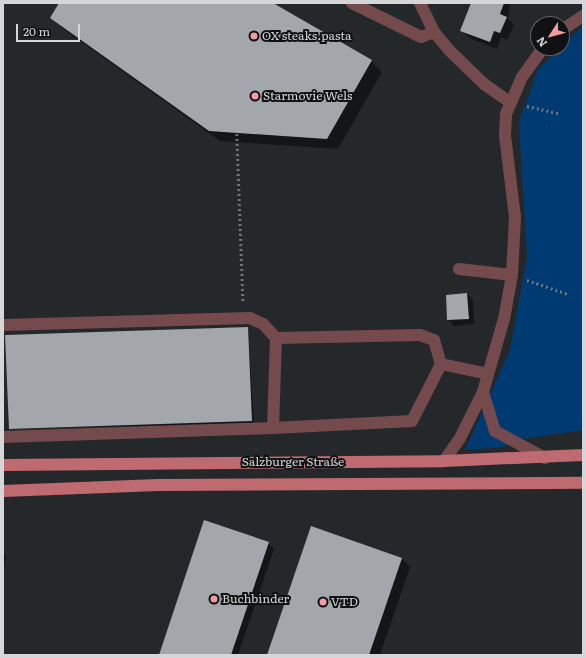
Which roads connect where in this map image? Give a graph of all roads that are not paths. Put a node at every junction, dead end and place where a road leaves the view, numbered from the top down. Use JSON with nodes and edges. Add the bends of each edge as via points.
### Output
{"nodes":[{"id":1,"x":352,"y":3,"type":"edge"},
{"id":2,"x":420,"y":3,"type":"edge"},
{"id":3,"x":583,"y":16,"type":"edge"},
{"id":4,"x":570,"y":25,"type":"edge"},
{"id":5,"x":434,"y":32,"type":"junction"},
{"id":6,"x":537,"y":56,"type":"edge"},
{"id":7,"x":510,"y":102,"type":"junction"},
{"id":8,"x":459,"y":269,"type":"dead end"},
{"id":9,"x":512,"y":275,"type":"junction"},
{"id":10,"x":3,"y":325,"type":"edge"},
{"id":11,"x":276,"y":338,"type":"junction"},
{"id":12,"x":441,"y":364,"type":"junction"},
{"id":13,"x":488,"y":374,"type":"junction"},
{"id":14,"x":483,"y":392,"type":"junction"},
{"id":15,"x":273,"y":428,"type":"junction"},
{"id":16,"x":3,"y":437,"type":"edge"},
{"id":17,"x":583,"y":455,"type":"edge"},
{"id":18,"x":545,"y":458,"type":"junction"},
{"id":19,"x":444,"y":461,"type":"junction"},
{"id":20,"x":3,"y":465,"type":"edge"},
{"id":21,"x":583,"y":483,"type":"edge"},
{"id":22,"x":3,"y":491,"type":"edge"}],
"edges":[{"from":1,"to":5,"type":"street","via":[[421,38]]},
{"from":2,"to":5,"type":"street"},
{"from":3,"to":4,"type":"street"},
{"from":5,"to":7,"type":"street","via":[[470,71]]},
{"from":6,"to":7,"type":"street","via":[[522,77]]},
{"from":7,"to":9,"type":"street","via":[[505,135],[515,217]]},
{"from":8,"to":9,"type":"street"},
{"from":9,"to":13,"type":"street","via":[[504,319]]},
{"from":10,"to":11,"type":"street","via":[[250,318],[263,324]]},
{"from":11,"to":12,"type":"street","via":[[420,335],[434,340]]},
{"from":11,"to":15,"type":"street"},
{"from":12,"to":13,"type":"street"},
{"from":12,"to":15,"type":"street","via":[[412,421]]},
{"from":13,"to":14,"type":"street"},
{"from":14,"to":18,"type":"street","via":[[495,431]]},
{"from":14,"to":19,"type":"street","via":[[460,438]]},
{"from":15,"to":16,"type":"street"},
{"from":17,"to":18,"type":"main road","name":"Salzburger Straße"},
{"from":18,"to":19,"type":"main road","name":"Salzburger Straße"},
{"from":19,"to":20,"type":"main road","name":"Salzburger Straße"},
{"from":21,"to":22,"type":"main road","name":"Salzburger Straße","via":[[166,484]]}]}
